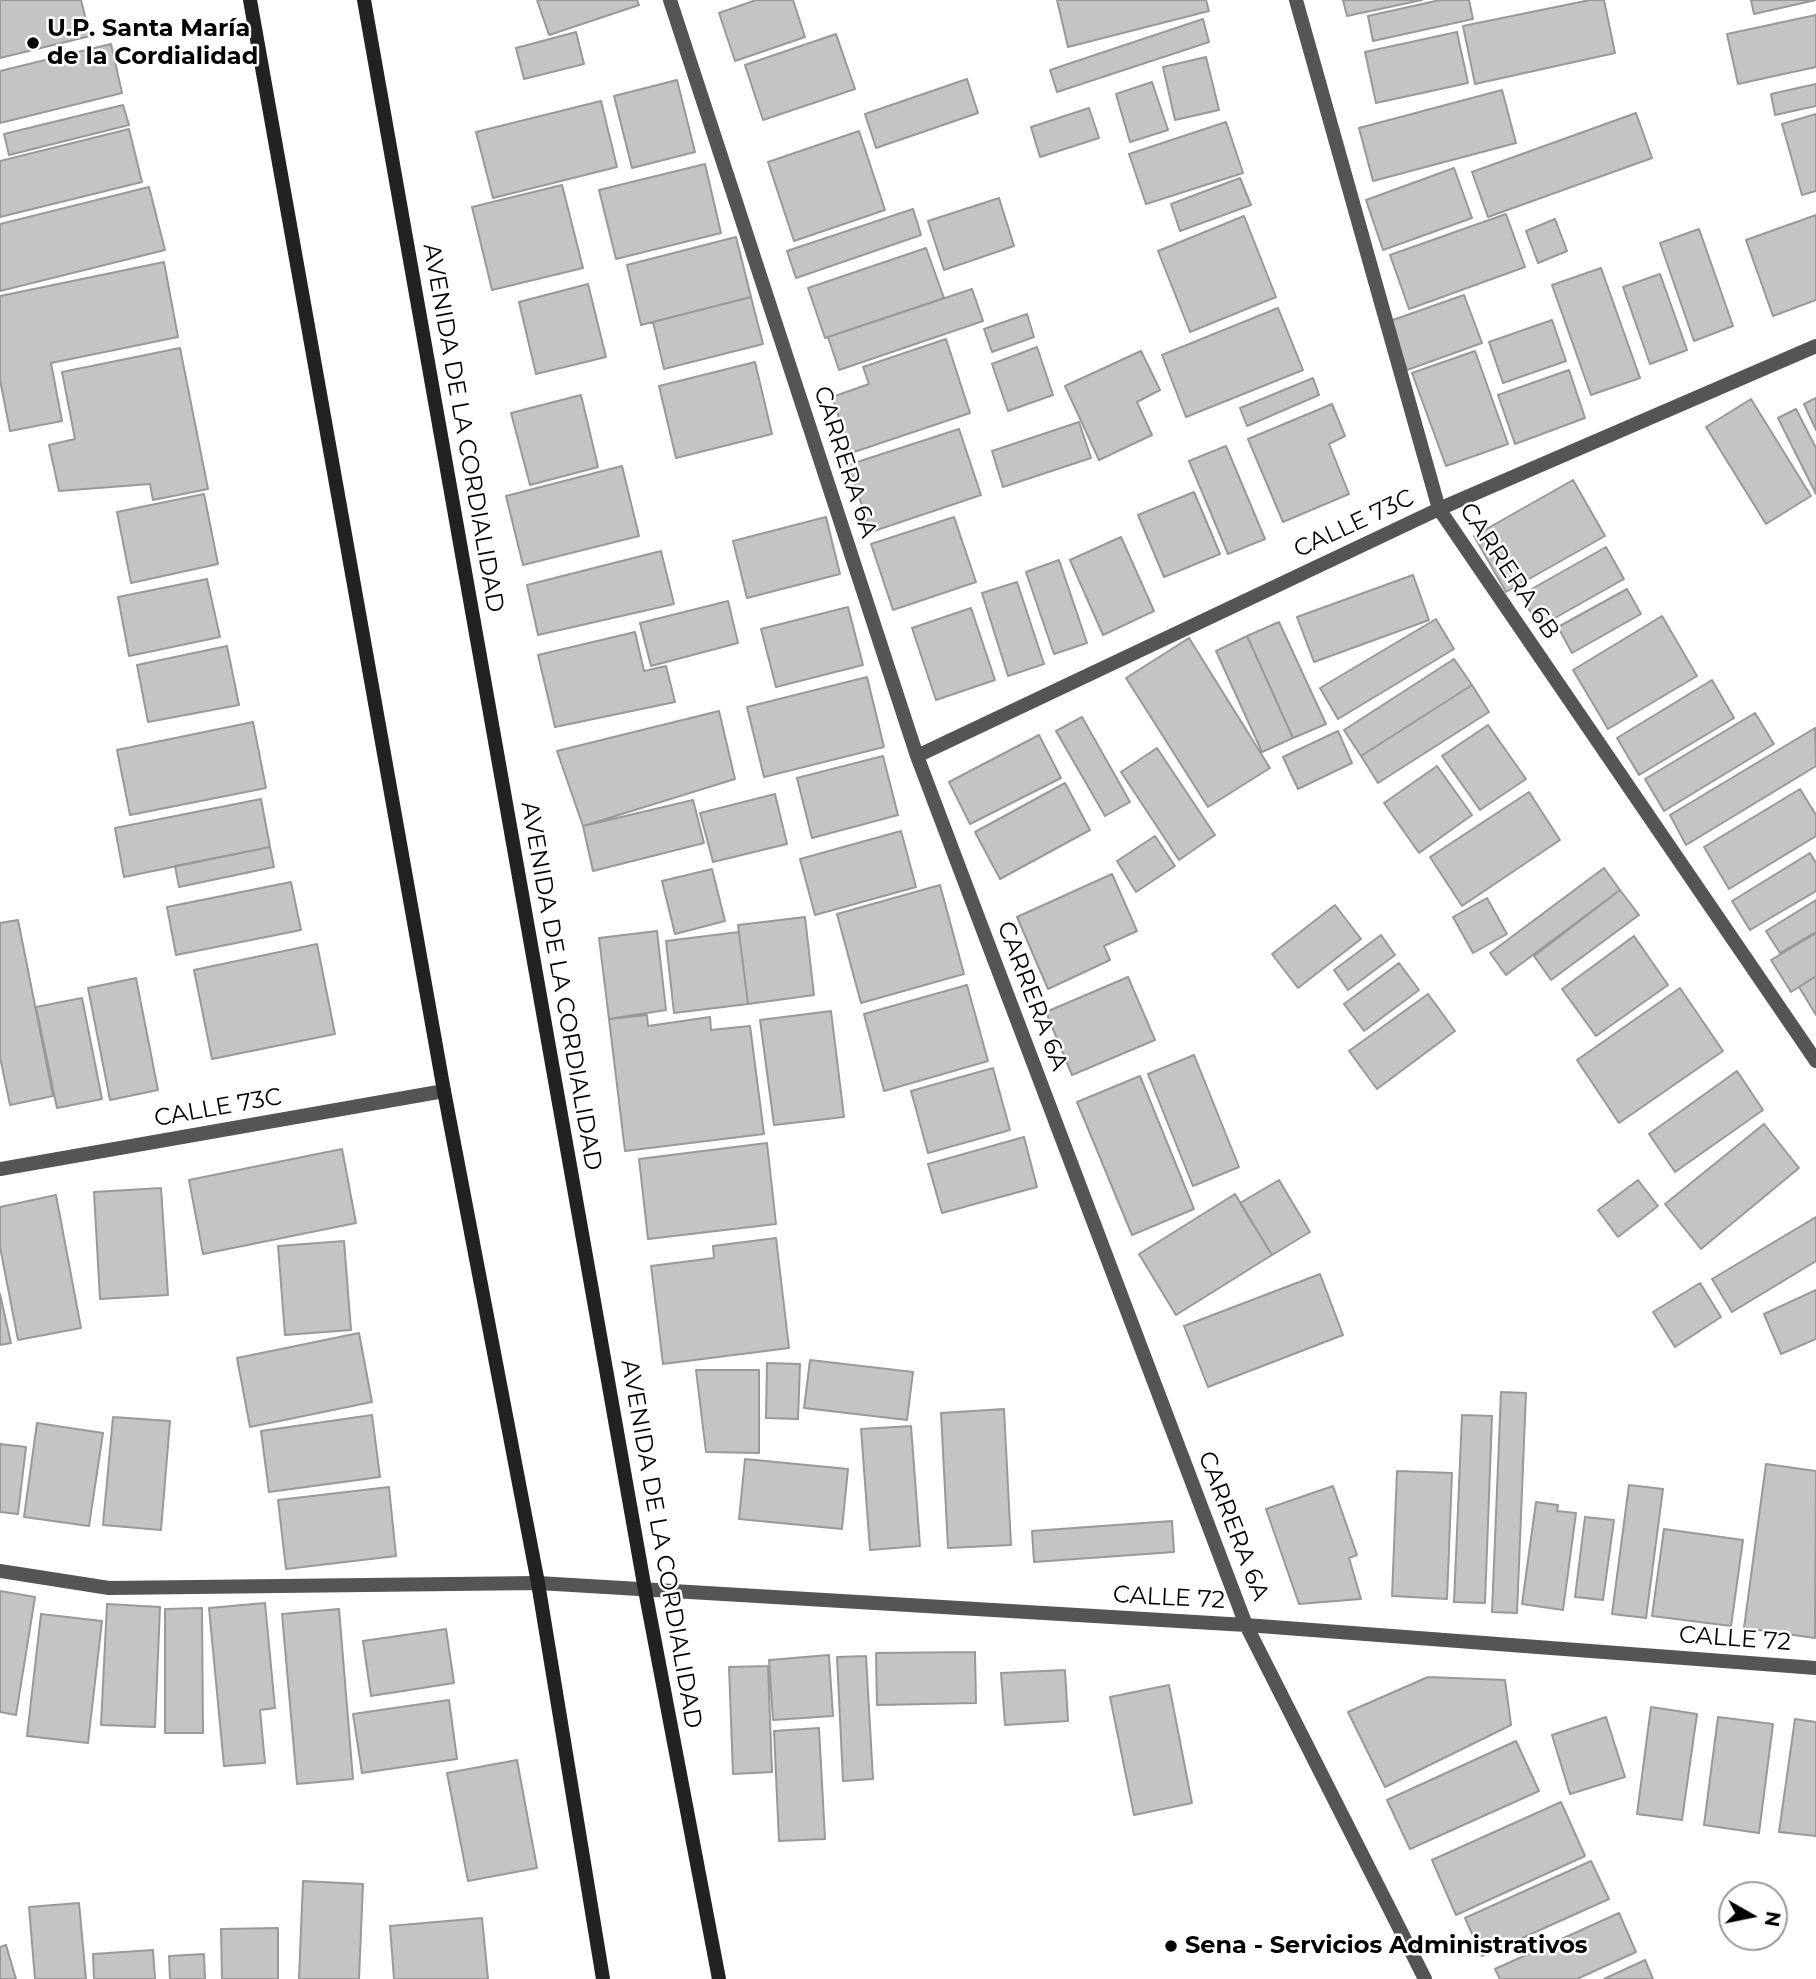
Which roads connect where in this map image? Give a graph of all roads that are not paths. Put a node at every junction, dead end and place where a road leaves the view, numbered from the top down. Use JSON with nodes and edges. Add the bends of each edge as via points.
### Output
{"nodes":[{"id":1,"x":250,"y":0,"type":"edge"},
{"id":2,"x":364,"y":0,"type":"edge"},
{"id":3,"x":670,"y":0,"type":"edge"},
{"id":4,"x":1296,"y":0,"type":"edge"},
{"id":5,"x":1816,"y":346,"type":"edge"},
{"id":6,"x":1439,"y":509,"type":"junction"},
{"id":7,"x":917,"y":756,"type":"junction"},
{"id":8,"x":1816,"y":1061,"type":"edge"},
{"id":9,"x":444,"y":1091,"type":"junction"},
{"id":10,"x":0,"y":1169,"type":"edge"},
{"id":11,"x":0,"y":1570,"type":"edge"},
{"id":12,"x":538,"y":1583,"type":"junction"},
{"id":13,"x":645,"y":1590,"type":"junction"},
{"id":14,"x":1246,"y":1625,"type":"junction"},
{"id":15,"x":1816,"y":1668,"type":"edge"},
{"id":16,"x":603,"y":1979,"type":"edge"},
{"id":17,"x":719,"y":1979,"type":"edge"},
{"id":18,"x":1425,"y":1979,"type":"edge"}],
"edges":[{"from":1,"to":9,"type":"main road"},
{"from":2,"to":13,"type":"main road","name":"AVENIDA DE LA CORDIALIDAD"},
{"from":3,"to":7,"type":"street","name":"CARRERA 6A"},
{"from":4,"to":6,"type":"street","name":"CARRERA 6B"},
{"from":5,"to":6,"type":"street","name":"CALLE 73C"},
{"from":6,"to":7,"type":"street","name":"CALLE 73C"},
{"from":6,"to":8,"type":"street","name":"CARRERA 6B"},
{"from":7,"to":14,"type":"street","name":"CARRERA 6A"},
{"from":9,"to":10,"type":"street","name":"CALLE 73C"},
{"from":9,"to":12,"type":"main road"},
{"from":11,"to":12,"type":"street","name":"CALLE 72","via":[[109,1588]]},
{"from":12,"to":13,"type":"street","name":"CALLE 72"},
{"from":12,"to":16,"type":"main road"},
{"from":13,"to":14,"type":"street","name":"CALLE 72"},
{"from":13,"to":17,"type":"main road","name":"AVENIDA DE LA CORDIALIDAD"},
{"from":14,"to":15,"type":"street","name":"CALLE 72"},
{"from":14,"to":18,"type":"street","name":"CARRERA 6A"}]}
